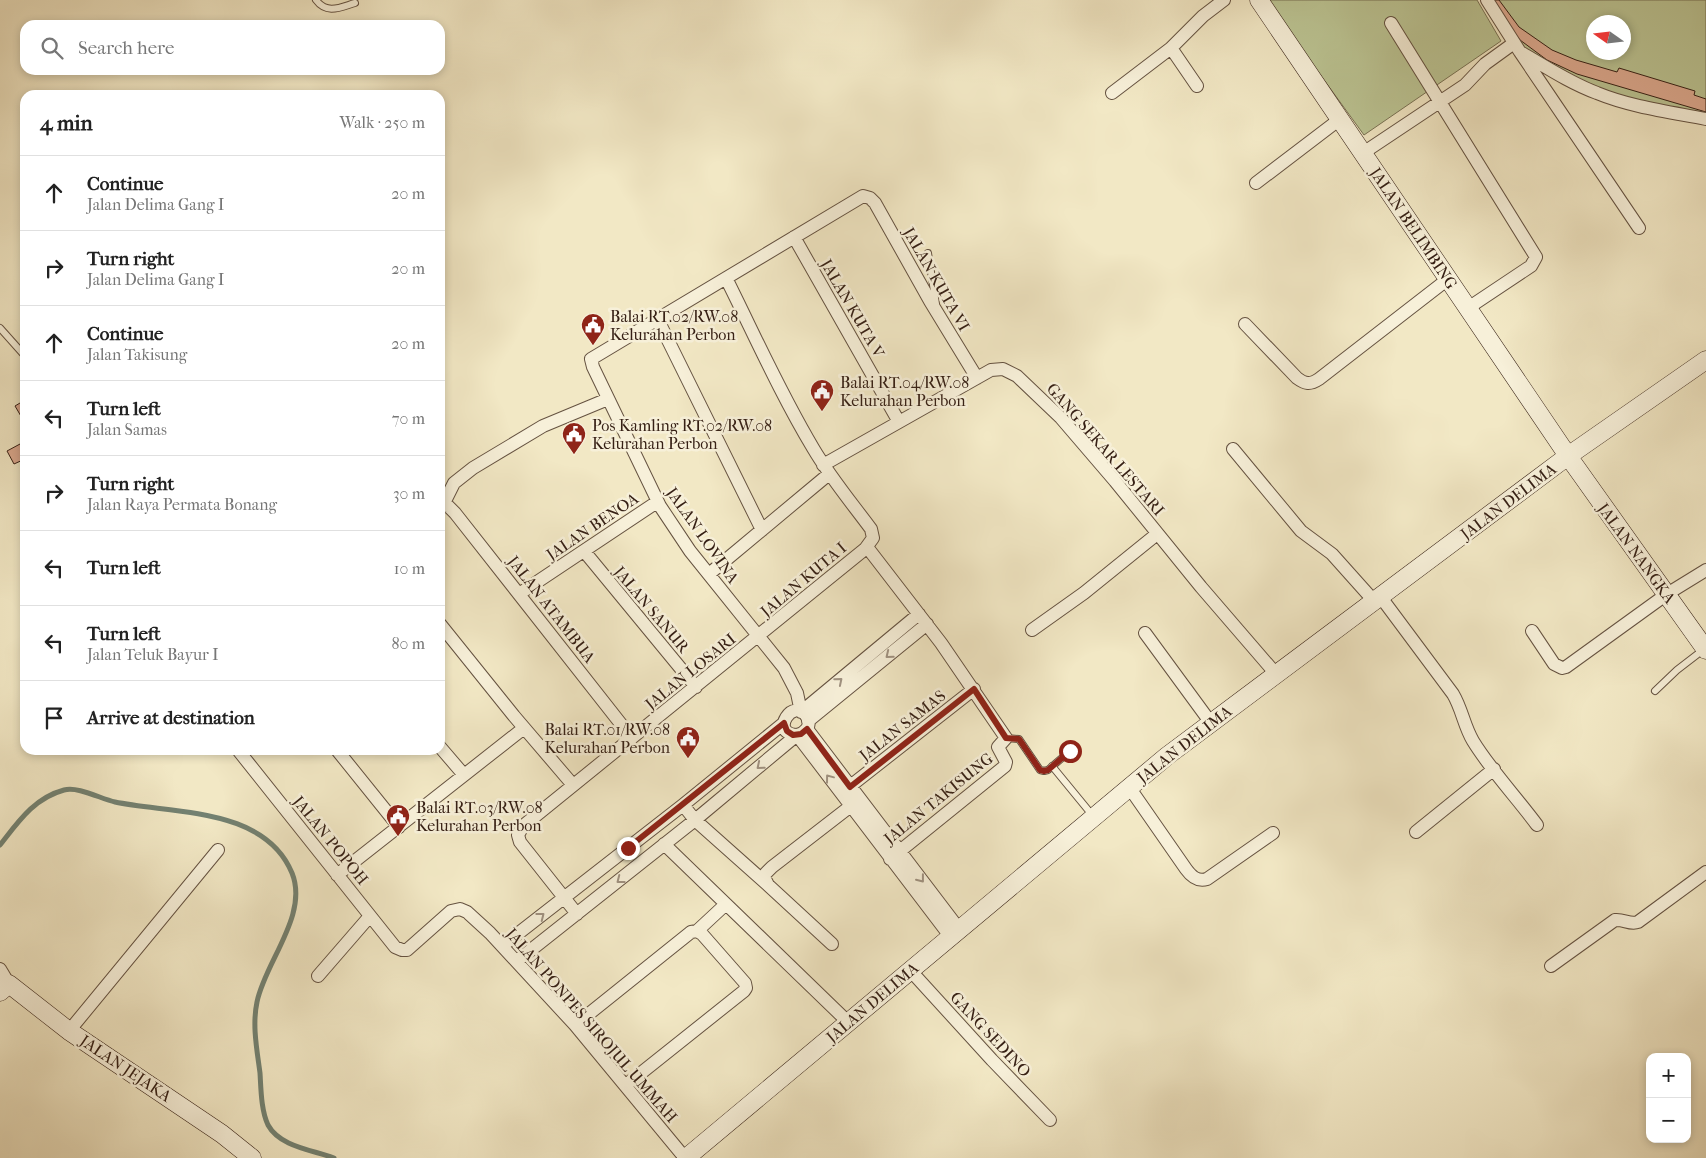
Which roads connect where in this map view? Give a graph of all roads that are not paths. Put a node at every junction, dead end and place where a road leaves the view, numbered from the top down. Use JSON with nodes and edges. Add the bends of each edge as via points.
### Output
{"nodes":[{"id":1,"x":316,"y":0,"type":"edge"},
{"id":2,"x":1224,"y":0,"type":"edge"},
{"id":3,"x":1260,"y":0,"type":"edge"},
{"id":4,"x":1486,"y":0,"type":"edge"},
{"id":5,"x":355,"y":3,"type":"dead end"},
{"id":6,"x":1391,"y":23,"type":"dead end"},
{"id":7,"x":1171,"y":48,"type":"junction"},
{"id":8,"x":1517,"y":48,"type":"junction"},
{"id":9,"x":1197,"y":86,"type":"dead end"},
{"id":10,"x":1112,"y":93,"type":"dead end"},
{"id":11,"x":1440,"y":102,"type":"junction"},
{"id":12,"x":1706,"y":119,"type":"edge"},
{"id":13,"x":1340,"y":120,"type":"junction"},
{"id":14,"x":1363,"y":153,"type":"junction"},
{"id":15,"x":1256,"y":183,"type":"dead end"},
{"id":16,"x":1639,"y":228,"type":"dead end"},
{"id":17,"x":794,"y":237,"type":"junction"},
{"id":18,"x":928,"y":253,"type":"dead end"},
{"id":19,"x":726,"y":278,"type":"junction"},
{"id":20,"x":1448,"y":279,"type":"junction"},
{"id":21,"x":1468,"y":308,"type":"junction"},
{"id":22,"x":937,"y":312,"type":"junction"},
{"id":23,"x":657,"y":318,"type":"junction"},
{"id":24,"x":1245,"y":324,"type":"dead end"},
{"id":25,"x":0,"y":328,"type":"edge"},
{"id":26,"x":20,"y":350,"type":"edge"},
{"id":27,"x":1706,"y":360,"type":"edge"},
{"id":28,"x":977,"y":378,"type":"junction"},
{"id":29,"x":608,"y":399,"type":"junction"},
{"id":30,"x":899,"y":422,"type":"junction"},
{"id":31,"x":1233,"y":449,"type":"dead end"},
{"id":32,"x":1568,"y":456,"type":"junction"},
{"id":33,"x":826,"y":469,"type":"junction"},
{"id":34,"x":445,"y":498,"type":"edge"},
{"id":35,"x":657,"y":502,"type":"junction"},
{"id":36,"x":445,"y":506,"type":"edge"},
{"id":37,"x":762,"y":530,"type":"junction"},
{"id":38,"x":1157,"y":534,"type":"junction"},
{"id":39,"x":867,"y":547,"type":"junction"},
{"id":40,"x":584,"y":551,"type":"junction"},
{"id":41,"x":1706,"y":570,"type":"edge"},
{"id":42,"x":709,"y":574,"type":"junction"},
{"id":43,"x":519,"y":594,"type":"junction"},
{"id":44,"x":1668,"y":594,"type":"junction"},
{"id":45,"x":1377,"y":599,"type":"junction"},
{"id":46,"x":923,"y":619,"type":"junction"},
{"id":47,"x":445,"y":630,"type":"edge"},
{"id":48,"x":1032,"y":630,"type":"dead end"},
{"id":49,"x":1532,"y":631,"type":"dead end"},
{"id":50,"x":1145,"y":633,"type":"dead end"},
{"id":51,"x":760,"y":636,"type":"junction"},
{"id":52,"x":1706,"y":649,"type":"edge"},
{"id":53,"x":1276,"y":674,"type":"junction"},
{"id":54,"x":696,"y":687,"type":"junction"},
{"id":55,"x":974,"y":689,"type":"junction"},
{"id":56,"x":1655,"y":691,"type":"dead end"},
{"id":57,"x":784,"y":723,"type":"junction"},
{"id":58,"x":1210,"y":723,"type":"junction"},
{"id":59,"x":803,"y":724,"type":"junction"},
{"id":60,"x":524,"y":728,"type":"junction"},
{"id":61,"x":632,"y":738,"type":"junction"},
{"id":62,"x":1006,"y":738,"type":"junction"},
{"id":63,"x":1070,"y":751,"type":"dead end"},
{"id":64,"x":445,"y":753,"type":"edge"},
{"id":65,"x":242,"y":755,"type":"edge"},
{"id":66,"x":341,"y":755,"type":"edge"},
{"id":67,"x":1052,"y":766,"type":"junction"},
{"id":68,"x":1494,"y":769,"type":"junction"},
{"id":69,"x":464,"y":775,"type":"junction"},
{"id":70,"x":573,"y":785,"type":"junction"},
{"id":71,"x":1130,"y":787,"type":"junction"},
{"id":72,"x":845,"y":790,"type":"junction"},
{"id":73,"x":855,"y":803,"type":"junction"},
{"id":74,"x":683,"y":805,"type":"junction"},
{"id":75,"x":1094,"y":817,"type":"junction"},
{"id":76,"x":695,"y":820,"type":"junction"},
{"id":77,"x":1537,"y":825,"type":"dead end"},
{"id":78,"x":398,"y":827,"type":"junction"},
{"id":79,"x":1416,"y":832,"type":"dead end"},
{"id":80,"x":1273,"y":833,"type":"dead end"},
{"id":81,"x":664,"y":844,"type":"junction"},
{"id":82,"x":628,"y":848,"type":"junction"},
{"id":83,"x":218,"y":850,"type":"dead end"},
{"id":84,"x":895,"y":855,"type":"junction"},
{"id":85,"x":641,"y":863,"type":"junction"},
{"id":86,"x":1706,"y":872,"type":"edge"},
{"id":87,"x":337,"y":875,"type":"junction"},
{"id":88,"x":768,"y":885,"type":"junction"},
{"id":89,"x":564,"y":898,"type":"junction"},
{"id":90,"x":726,"y":904,"type":"junction"},
{"id":91,"x":577,"y":914,"type":"junction"},
{"id":92,"x":370,"y":916,"type":"junction"},
{"id":93,"x":693,"y":932,"type":"junction"},
{"id":94,"x":955,"y":933,"type":"junction"},
{"id":95,"x":832,"y":944,"type":"dead end"},
{"id":96,"x":502,"y":946,"type":"junction"},
{"id":97,"x":399,"y":949,"type":"joint"},
{"id":98,"x":517,"y":961,"type":"junction"},
{"id":99,"x":1551,"y":966,"type":"dead end"},
{"id":100,"x":0,"y":969,"type":"edge"},
{"id":101,"x":910,"y":970,"type":"junction"},
{"id":102,"x":318,"y":976,"type":"dead end"},
{"id":103,"x":4,"y":988,"type":"edge"},
{"id":104,"x":848,"y":1022,"type":"junction"},
{"id":105,"x":575,"y":1025,"type":"junction"},
{"id":106,"x":69,"y":1030,"type":"junction"},
{"id":107,"x":626,"y":1085,"type":"junction"},
{"id":108,"x":1050,"y":1120,"type":"dead end"},
{"id":109,"x":252,"y":1158,"type":"edge"},
{"id":110,"x":686,"y":1158,"type":"edge"}],
"edges":[{"from":1,"to":5,"type":"lane","via":[[331,10]]},
{"from":2,"to":7,"type":"street"},
{"from":3,"to":13,"type":"street","name":"JALAN BELIMBING"},
{"from":4,"to":8,"type":"street"},
{"from":6,"to":11,"type":"street"},
{"from":7,"to":9,"type":"street"},
{"from":7,"to":10,"type":"street"},
{"from":8,"to":11,"type":"street","via":[[1485,64],[1469,82]]},
{"from":8,"to":12,"type":"street","via":[[1564,78],[1598,94]]},
{"from":8,"to":16,"type":"street"},
{"from":11,"to":14,"type":"street"},
{"from":11,"to":21,"type":"street","via":[[1536,257],[1531,266]]},
{"from":13,"to":14,"type":"street","name":"JALAN BELIMBING"},
{"from":13,"to":15,"type":"street"},
{"from":14,"to":20,"type":"street","name":"JALAN BELIMBING"},
{"from":17,"to":19,"type":"street"},
{"from":17,"to":22,"type":"street","name":"JALAN KUTA VI","via":[[858,198],[868,197],[875,203]]},
{"from":17,"to":30,"type":"street","name":"JALAN KUTA V"},
{"from":18,"to":22,"type":"lane"},
{"from":19,"to":23,"type":"street"},
{"from":19,"to":33,"type":"street","via":[[796,419]]},
{"from":20,"to":21,"type":"street","name":"JALAN BELIMBING"},
{"from":20,"to":24,"type":"street","via":[[1311,383],[1297,378]]},
{"from":21,"to":32,"type":"street","name":"JALAN BELIMBING"},
{"from":22,"to":28,"type":"street","name":"JALAN KUTA VI"},
{"from":23,"to":29,"type":"street","name":"JALAN LOVINA","via":[[594,356],[591,361]]},
{"from":23,"to":37,"type":"street"},
{"from":25,"to":26,"type":"lane"},
{"from":27,"to":32,"type":"street","name":"JALAN DELIMA"},
{"from":28,"to":30,"type":"street"},
{"from":28,"to":38,"type":"street","name":"GANG SEKAR LESTARI","via":[[1003,368],[1025,383],[1079,438]]},
{"from":29,"to":34,"type":"street","via":[[543,426],[473,468],[454,483]]},
{"from":29,"to":35,"type":"street","name":"JALAN LOVINA"},
{"from":30,"to":33,"type":"street"},
{"from":31,"to":45,"type":"street","via":[[1301,532],[1332,554]]},
{"from":32,"to":44,"type":"street","name":"JALAN NANGKA"},
{"from":32,"to":45,"type":"street","name":"JALAN DELIMA"},
{"from":33,"to":37,"type":"street"},
{"from":33,"to":39,"type":"street","via":[[873,533]]},
{"from":35,"to":40,"type":"street","name":"JALAN BENOA"},
{"from":35,"to":42,"type":"street","name":"JALAN LOVINA"},
{"from":36,"to":43,"type":"street","name":"JALAN ATAMBUA","via":[[455,513]]},
{"from":37,"to":42,"type":"street"},
{"from":38,"to":48,"type":"street","name":"GANG SEKAR LESTARI"},
{"from":38,"to":53,"type":"street","name":"GANG SEKAR LESTARI"},
{"from":39,"to":46,"type":"street","name":"JALAN TAKISUNG"},
{"from":39,"to":51,"type":"street","name":"JALAN KUTA I"},
{"from":40,"to":43,"type":"street","name":"JALAN BENOA"},
{"from":40,"to":54,"type":"street","name":"JALAN SANUR"},
{"from":41,"to":44,"type":"street"},
{"from":42,"to":51,"type":"street","name":"JALAN LOVINA"},
{"from":43,"to":61,"type":"street","name":"JALAN ATAMBUA"},
{"from":44,"to":49,"type":"street","via":[[1566,667],[1554,664]]},
{"from":44,"to":52,"type":"street","name":"JALAN NANGKA"},
{"from":45,"to":53,"type":"street","name":"JALAN DELIMA"},
{"from":45,"to":68,"type":"street","via":[[1453,694],[1468,732]]},
{"from":46,"to":55,"type":"street","name":"JALAN TAKISUNG"},
{"from":46,"to":59,"type":"street"},
{"from":47,"to":60,"type":"street"},
{"from":50,"to":58,"type":"street"},
{"from":51,"to":54,"type":"street","name":"JALAN LOSARI"},
{"from":51,"to":59,"type":"street","name":"JALAN LOVINA","via":[[790,676]]},
{"from":52,"to":56,"type":"lane"},
{"from":53,"to":58,"type":"street","name":"JALAN DELIMA"},
{"from":54,"to":61,"type":"street","name":"JALAN LOSARI"},
{"from":55,"to":62,"type":"street","name":"JALAN TAKISUNG"},
{"from":55,"to":72,"type":"street","name":"JALAN SAMAS"},
{"from":57,"to":59,"type":"street","via":[[793,735]]},
{"from":57,"to":59,"type":"street","via":[[794,711]]},
{"from":57,"to":74,"type":"street"},
{"from":58,"to":71,"type":"street","name":"JALAN DELIMA"},
{"from":59,"to":72,"type":"street"},
{"from":59,"to":76,"type":"street","one_way":true},
{"from":60,"to":69,"type":"street"},
{"from":60,"to":70,"type":"street"},
{"from":61,"to":70,"type":"street","name":"JALAN LOSARI"},
{"from":62,"to":67,"type":"lane","via":[[1019,739],[1040,770],[1046,771]]},
{"from":62,"to":84,"type":"street","name":"JALAN TAKISUNG","via":[[998,747],[1005,766]]},
{"from":63,"to":67,"type":"lane"},
{"from":64,"to":69,"type":"street"},
{"from":65,"to":87,"type":"street","name":"JALAN POPOH"},
{"from":66,"to":78,"type":"street"},
{"from":67,"to":75,"type":"lane"},
{"from":68,"to":77,"type":"street"},
{"from":68,"to":79,"type":"street"},
{"from":69,"to":78,"type":"street"},
{"from":70,"to":89,"type":"street","name":"JALAN LOSARI","via":[[527,822],[518,835],[520,842]]},
{"from":71,"to":75,"type":"street","name":"JALAN DELIMA"},
{"from":71,"to":80,"type":"street","via":[[1186,869],[1199,880],[1212,876]]},
{"from":72,"to":73,"type":"street"},
{"from":73,"to":84,"type":"street"},
{"from":73,"to":88,"type":"street","via":[[769,870],[764,878]]},
{"from":74,"to":76,"type":"street"},
{"from":74,"to":82,"type":"street"},
{"from":75,"to":94,"type":"street","name":"JALAN DELIMA"},
{"from":76,"to":81,"type":"street"},
{"from":76,"to":88,"type":"street"},
{"from":78,"to":87,"type":"street"},
{"from":81,"to":85,"type":"street"},
{"from":81,"to":90,"type":"street"},
{"from":82,"to":85,"type":"street"},
{"from":82,"to":89,"type":"street"},
{"from":83,"to":106,"type":"street"},
{"from":84,"to":94,"type":"street"},
{"from":85,"to":91,"type":"street","one_way":true},
{"from":86,"to":99,"type":"street","via":[[1638,922],[1615,920]]},
{"from":87,"to":92,"type":"street","name":"JALAN POPOH"},
{"from":88,"to":95,"type":"street"},
{"from":89,"to":91,"type":"street"},
{"from":96,"to":89,"type":"street","one_way":true},
{"from":90,"to":93,"type":"street"},
{"from":90,"to":104,"type":"street"},
{"from":91,"to":98,"type":"street"},
{"from":92,"to":97,"type":"street","name":"JALAN POPOH"},
{"from":92,"to":102,"type":"street"},
{"from":93,"to":105,"type":"street"},
{"from":93,"to":107,"type":"street","via":[[702,934],[746,988]]},
{"from":94,"to":101,"type":"street","name":"JALAN DELIMA"},
{"from":96,"to":97,"type":"street","name":"JALAN PONPES SIROJUL UMMAH","via":[[467,912],[456,909],[409,949]]},
{"from":96,"to":98,"type":"street","name":"JALAN PONPES SIROJUL UMMAH"},
{"from":98,"to":105,"type":"street","name":"JALAN PONPES SIROJUL UMMAH"},
{"from":100,"to":103,"type":"street"},
{"from":101,"to":104,"type":"street","name":"JALAN DELIMA"},
{"from":101,"to":108,"type":"street","name":"GANG SEDINO"},
{"from":103,"to":106,"type":"street","name":"JALAN JEJAKA"},
{"from":104,"to":110,"type":"street","name":"JALAN DELIMA"},
{"from":105,"to":107,"type":"street","name":"JALAN PONPES SIROJUL UMMAH"},
{"from":106,"to":109,"type":"street","name":"JALAN JEJAKA","via":[[195,1115]]},
{"from":107,"to":110,"type":"street","name":"JALAN PONPES SIROJUL UMMAH"}]}
